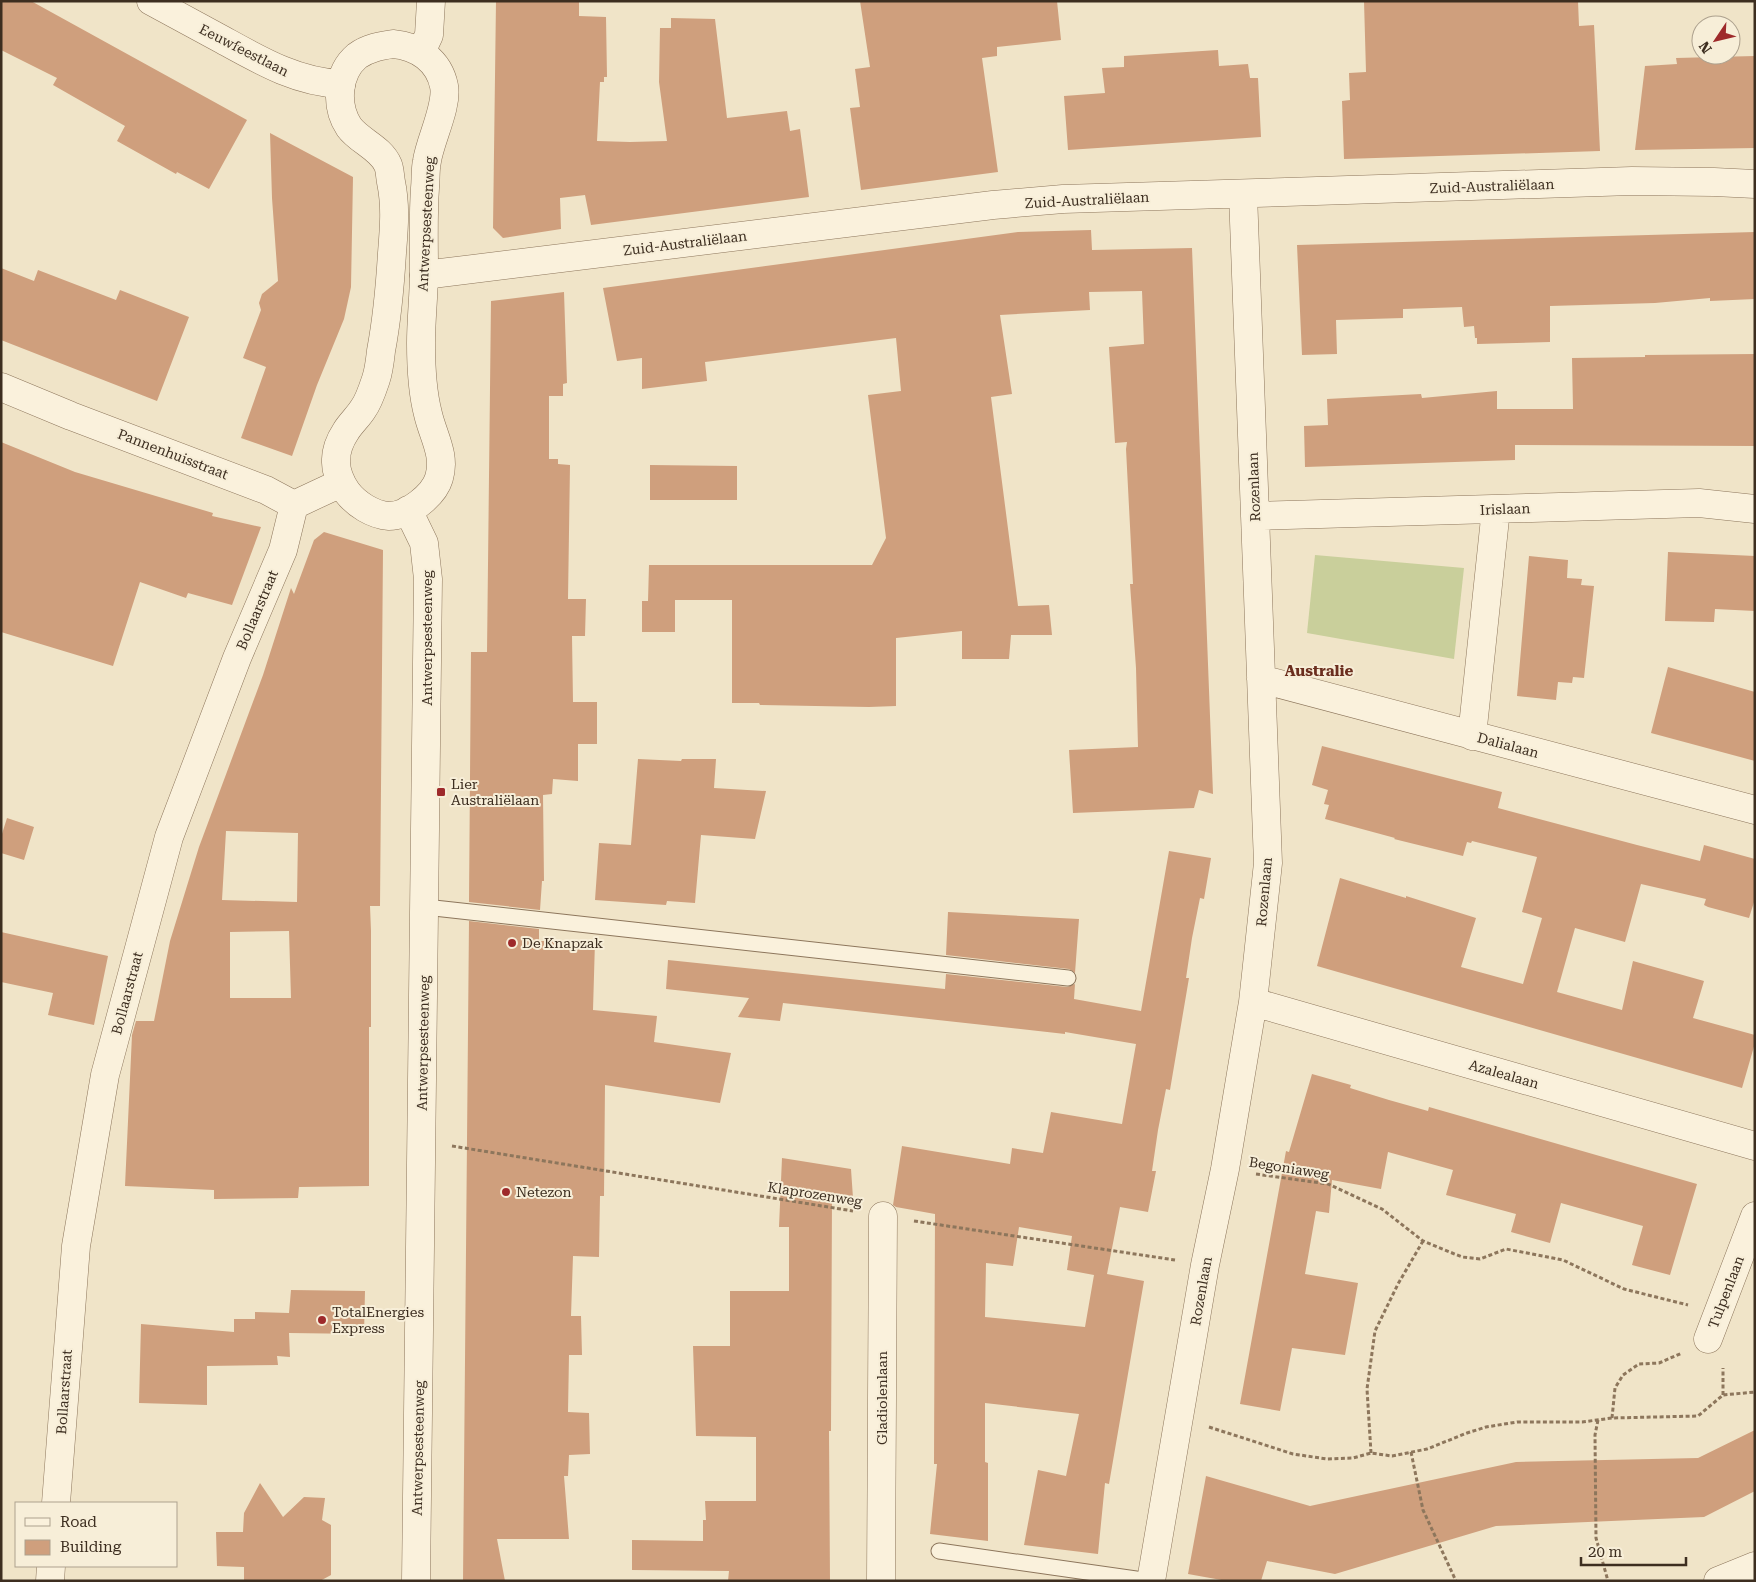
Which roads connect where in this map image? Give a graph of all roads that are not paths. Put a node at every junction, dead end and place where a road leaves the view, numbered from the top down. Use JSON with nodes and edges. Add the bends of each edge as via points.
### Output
{"nodes":[{"id":1,"x":151,"y":1,"type":"edge"},
{"id":2,"x":431,"y":1,"type":"edge"},
{"id":3,"x":421,"y":52,"type":"junction"},
{"id":4,"x":341,"y":84,"type":"junction"},
{"id":5,"x":1755,"y":184,"type":"edge"},
{"id":6,"x":1243,"y":194,"type":"junction"},
{"id":7,"x":424,"y":275,"type":"junction"},
{"id":8,"x":1,"y":387,"type":"edge"},
{"id":9,"x":341,"y":483,"type":"junction"},
{"id":10,"x":294,"y":505,"type":"junction"},
{"id":11,"x":1496,"y":509,"type":"junction"},
{"id":12,"x":408,"y":510,"type":"junction"},
{"id":13,"x":1755,"y":510,"type":"edge"},
{"id":14,"x":1255,"y":516,"type":"junction"},
{"id":15,"x":1261,"y":679,"type":"junction"},
{"id":16,"x":1472,"y":736,"type":"junction"},
{"id":17,"x":1755,"y":810,"type":"edge"},
{"id":18,"x":425,"y":907,"type":"junction"},
{"id":19,"x":1068,"y":978,"type":"dead end"},
{"id":20,"x":1253,"y":1002,"type":"junction"},
{"id":21,"x":1755,"y":1146,"type":"edge"},
{"id":22,"x":884,"y":1216,"type":"road end"},
{"id":23,"x":1755,"y":1216,"type":"edge"},
{"id":24,"x":1708,"y":1339,"type":"road end"},
{"id":25,"x":56,"y":1502,"type":"edge"},
{"id":26,"x":939,"y":1551,"type":"dead end"},
{"id":27,"x":1755,"y":1566,"type":"edge"},
{"id":28,"x":51,"y":1567,"type":"edge"},
{"id":29,"x":50,"y":1581,"type":"edge"},
{"id":30,"x":416,"y":1581,"type":"edge"},
{"id":31,"x":881,"y":1581,"type":"edge"},
{"id":32,"x":1151,"y":1581,"type":"edge"},
{"id":33,"x":1718,"y":1581,"type":"edge"}],
"edges":[{"from":1,"to":4,"type":"street","name":"Eeuwfeestlaan","via":[[291,75],[324,84]]},
{"from":2,"to":3,"type":"street","via":[[429,35]]},
{"from":3,"to":4,"type":"street","via":[[393,44],[372,48],[356,57]]},
{"from":3,"to":7,"type":"street","name":"Antwerpsesteenweg","via":[[434,65],[444,85],[445,100],[426,161]]},
{"from":4,"to":9,"type":"street","via":[[339,98],[350,127],[388,165],[395,209],[387,316],[376,378],[364,408],[345,432],[337,452],[337,473]]},
{"from":5,"to":6,"type":"street","name":"Zuid-Australiëlaan","via":[[1632,181]]},
{"from":6,"to":7,"type":"street","name":"Zuid-Australiëlaan","via":[[1063,199],[994,205]]},
{"from":6,"to":14,"type":"street","name":"Rozenlaan"},
{"from":7,"to":12,"type":"street","name":"Antwerpsesteenweg","via":[[421,343],[424,396],[440,449],[440,476],[424,500]]},
{"from":8,"to":10,"type":"street","name":"Pannenhuisstraat","via":[[266,490]]},
{"from":9,"to":10,"type":"street"},
{"from":9,"to":12,"type":"street","name":"Antwerpsesteenweg","via":[[353,500],[379,514],[389,516]]},
{"from":10,"to":25,"type":"street","name":"Bollaarstraat","via":[[283,550],[237,658],[169,838],[105,1075],[76,1246]]},
{"from":11,"to":13,"type":"street","name":"Irislaan","via":[[1699,503]]},
{"from":11,"to":14,"type":"street","name":"Irislaan"},
{"from":11,"to":16,"type":"street"},
{"from":12,"to":18,"type":"street","name":"Antwerpsesteenweg","via":[[424,543],[428,579]]},
{"from":14,"to":15,"type":"street","name":"Rozenlaan"},
{"from":15,"to":16,"type":"street","name":"Dalialaan"},
{"from":15,"to":20,"type":"street","name":"Rozenlaan","via":[[1268,863]]},
{"from":16,"to":17,"type":"street","name":"Dalialaan"},
{"from":18,"to":19,"type":"lane"},
{"from":18,"to":30,"type":"street","name":"Antwerpsesteenweg"},
{"from":20,"to":21,"type":"street","name":"Azalealaan"},
{"from":20,"to":32,"type":"street","name":"Rozenlaan"},
{"from":22,"to":31,"type":"street","name":"Gladiolenlaan"},
{"from":23,"to":24,"type":"street","name":"Tulpenlaan"},
{"from":26,"to":32,"type":"lane"},
{"from":27,"to":33,"type":"street"},
{"from":28,"to":29,"type":"street"}]}
